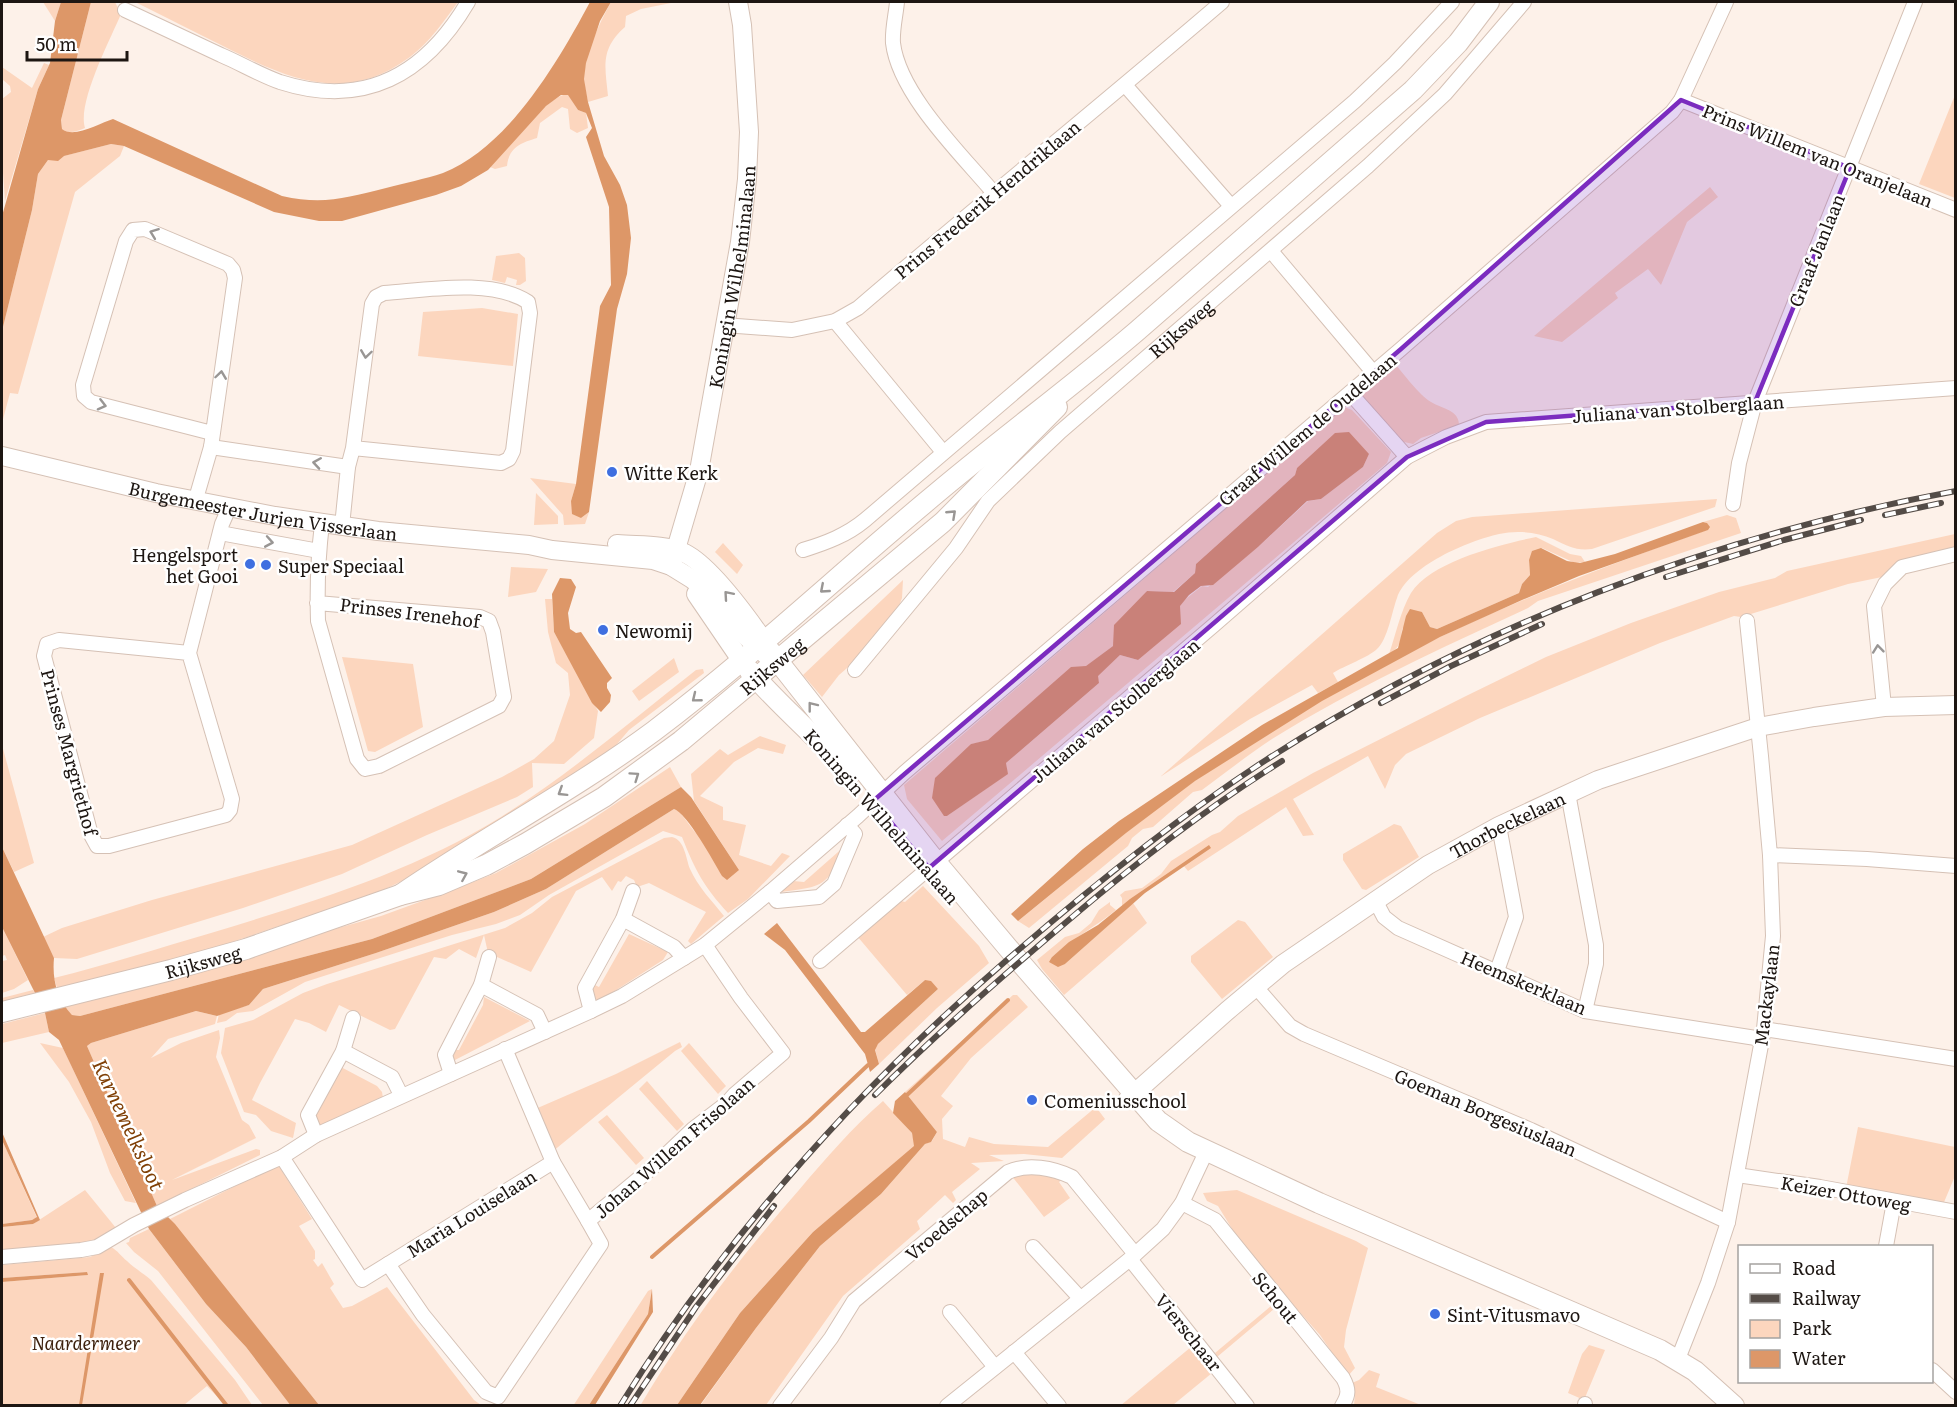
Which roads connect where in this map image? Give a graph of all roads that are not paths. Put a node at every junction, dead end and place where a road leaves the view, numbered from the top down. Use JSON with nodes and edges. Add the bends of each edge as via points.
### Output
{"nodes":[{"id":1,"x":468,"y":2,"type":"edge"},
{"id":2,"x":738,"y":2,"type":"edge"},
{"id":3,"x":897,"y":2,"type":"edge"},
{"id":4,"x":1222,"y":2,"type":"edge"},
{"id":5,"x":1452,"y":2,"type":"edge"},
{"id":6,"x":1489,"y":2,"type":"edge"},
{"id":7,"x":1524,"y":2,"type":"edge"},
{"id":8,"x":1726,"y":2,"type":"edge"},
{"id":9,"x":1915,"y":2,"type":"edge"},
{"id":10,"x":125,"y":10,"type":"dead end"},
{"id":11,"x":1125,"y":85,"type":"junction"},
{"id":12,"x":1682,"y":100,"type":"junction"},
{"id":13,"x":1850,"y":168,"type":"junction"},
{"id":14,"x":993,"y":192,"type":"junction"},
{"id":15,"x":1231,"y":206,"type":"junction"},
{"id":16,"x":1956,"y":210,"type":"edge"},
{"id":17,"x":1271,"y":251,"type":"junction"},
{"id":18,"x":835,"y":321,"type":"junction"},
{"id":19,"x":724,"y":325,"type":"junction"},
{"id":20,"x":1097,"y":365,"type":"junction"},
{"id":21,"x":1373,"y":372,"type":"junction"},
{"id":22,"x":1956,"y":388,"type":"edge"},
{"id":23,"x":1350,"y":393,"type":"junction"},
{"id":24,"x":1755,"y":402,"type":"junction"},
{"id":25,"x":212,"y":440,"type":"junction"},
{"id":26,"x":353,"y":448,"type":"junction"},
{"id":27,"x":943,"y":452,"type":"junction"},
{"id":28,"x":2,"y":456,"type":"edge"},
{"id":29,"x":1407,"y":457,"type":"junction"},
{"id":30,"x":348,"y":467,"type":"junction"},
{"id":31,"x":195,"y":502,"type":"junction"},
{"id":32,"x":1733,"y":504,"type":"dead end"},
{"id":33,"x":229,"y":508,"type":"junction"},
{"id":34,"x":322,"y":524,"type":"junction"},
{"id":35,"x":342,"y":526,"type":"junction"},
{"id":36,"x":220,"y":533,"type":"junction"},
{"id":37,"x":803,"y":550,"type":"dead end"},
{"id":38,"x":319,"y":551,"type":"junction"},
{"id":39,"x":1956,"y":554,"type":"edge"},
{"id":40,"x":675,"y":562,"type":"junction"},
{"id":41,"x":317,"y":603,"type":"junction"},
{"id":42,"x":1747,"y":621,"type":"dead end"},
{"id":43,"x":760,"y":644,"type":"junction"},
{"id":44,"x":189,"y":653,"type":"junction"},
{"id":45,"x":741,"y":660,"type":"junction"},
{"id":46,"x":777,"y":661,"type":"junction"},
{"id":47,"x":855,"y":670,"type":"dead end"},
{"id":48,"x":756,"y":679,"type":"junction"},
{"id":49,"x":1956,"y":705,"type":"edge"},
{"id":50,"x":1884,"y":707,"type":"junction"},
{"id":51,"x":1758,"y":727,"type":"junction"},
{"id":52,"x":1568,"y":793,"type":"junction"},
{"id":53,"x":877,"y":797,"type":"junction"},
{"id":54,"x":847,"y":825,"type":"junction"},
{"id":55,"x":1499,"y":826,"type":"junction"},
{"id":56,"x":1770,"y":855,"type":"junction"},
{"id":57,"x":932,"y":865,"type":"junction"},
{"id":58,"x":1956,"y":866,"type":"edge"},
{"id":59,"x":633,"y":891,"type":"dead end"},
{"id":60,"x":770,"y":892,"type":"junction"},
{"id":61,"x":399,"y":896,"type":"junction"},
{"id":62,"x":1375,"y":900,"type":"junction"},
{"id":63,"x":623,"y":919,"type":"junction"},
{"id":64,"x":705,"y":945,"type":"junction"},
{"id":65,"x":489,"y":957,"type":"dead end"},
{"id":66,"x":684,"y":958,"type":"junction"},
{"id":67,"x":820,"y":961,"type":"dead end"},
{"id":68,"x":1497,"y":971,"type":"junction"},
{"id":69,"x":481,"y":985,"type":"junction"},
{"id":70,"x":1256,"y":987,"type":"junction"},
{"id":71,"x":591,"y":1011,"type":"junction"},
{"id":72,"x":1585,"y":1011,"type":"junction"},
{"id":73,"x":2,"y":1012,"type":"edge"},
{"id":74,"x":353,"y":1018,"type":"dead end"},
{"id":75,"x":545,"y":1032,"type":"junction"},
{"id":76,"x":1763,"y":1034,"type":"junction"},
{"id":77,"x":506,"y":1049,"type":"junction"},
{"id":78,"x":343,"y":1051,"type":"junction"},
{"id":79,"x":1956,"y":1059,"type":"edge"},
{"id":80,"x":451,"y":1074,"type":"junction"},
{"id":81,"x":401,"y":1095,"type":"junction"},
{"id":82,"x":1130,"y":1096,"type":"junction"},
{"id":83,"x":316,"y":1134,"type":"junction"},
{"id":84,"x":1204,"y":1155,"type":"junction"},
{"id":85,"x":282,"y":1158,"type":"junction"},
{"id":86,"x":554,"y":1162,"type":"junction"},
{"id":87,"x":1737,"y":1175,"type":"junction"},
{"id":88,"x":1894,"y":1202,"type":"junction"},
{"id":89,"x":1182,"y":1203,"type":"junction"},
{"id":90,"x":1956,"y":1212,"type":"edge"},
{"id":91,"x":588,"y":1221,"type":"junction"},
{"id":92,"x":1728,"y":1222,"type":"junction"},
{"id":93,"x":1886,"y":1245,"type":"edge"},
{"id":94,"x":1033,"y":1247,"type":"dead end"},
{"id":95,"x":2,"y":1257,"type":"edge"},
{"id":96,"x":1133,"y":1257,"type":"junction"},
{"id":97,"x":388,"y":1264,"type":"junction"},
{"id":98,"x":1080,"y":1298,"type":"junction"},
{"id":99,"x":950,"y":1312,"type":"dead end"},
{"id":100,"x":1014,"y":1352,"type":"junction"},
{"id":101,"x":1678,"y":1359,"type":"junction"},
{"id":102,"x":995,"y":1367,"type":"junction"},
{"id":103,"x":1933,"y":1371,"type":"edge"},
{"id":104,"x":1956,"y":1392,"type":"edge"},
{"id":105,"x":780,"y":1406,"type":"edge"},
{"id":106,"x":947,"y":1406,"type":"edge"},
{"id":107,"x":1059,"y":1406,"type":"edge"},
{"id":108,"x":1247,"y":1406,"type":"edge"},
{"id":109,"x":1342,"y":1406,"type":"edge"},
{"id":110,"x":1734,"y":1406,"type":"edge"}],
"edges":[{"from":1,"to":10,"type":"street","via":[[436,47],[418,63],[396,77],[357,90],[322,90],[279,81]]},
{"from":2,"to":19,"type":"street","name":"Koningin Wilhelminalaan","via":[[749,144],[740,242]]},
{"from":3,"to":14,"type":"street","via":[[893,43],[914,98]]},
{"from":4,"to":11,"type":"street","name":"Prins Frederik Hendriklaan"},
{"from":5,"to":15,"type":"street","via":[[1363,93]]},
{"from":6,"to":20,"type":"main road","name":"Rijksweg","via":[[1458,43],[1413,90]]},
{"from":7,"to":17,"type":"street","name":"Rijksweg","via":[[1445,94]]},
{"from":8,"to":12,"type":"street","name":"Graaf Willem de Oudelaan"},
{"from":9,"to":13,"type":"street","name":"Graaf Janlaan"},
{"from":11,"to":14,"type":"street","name":"Prins Frederik Hendriklaan"},
{"from":11,"to":15,"type":"street"},
{"from":12,"to":13,"type":"street","name":"Prins Willem van Oranjelaan"},
{"from":12,"to":21,"type":"street","name":"Graaf Willem de Oudelaan"},
{"from":13,"to":16,"type":"street","name":"Prins Willem van Oranjelaan"},
{"from":13,"to":24,"type":"street","name":"Graaf Janlaan"},
{"from":14,"to":18,"type":"street","name":"Prins Frederik Hendriklaan","via":[[858,308]]},
{"from":15,"to":27,"type":"street"},
{"from":17,"to":21,"type":"street"},
{"from":17,"to":47,"type":"street","name":"Rijksweg","via":[[1060,432],[988,501],[956,548]]},
{"from":18,"to":19,"type":"street","name":"Prins Frederik Hendriklaan","via":[[792,330]]},
{"from":18,"to":27,"type":"street"},
{"from":19,"to":40,"type":"street","name":"Koningin Wilhelminalaan","via":[[699,471]]},
{"from":20,"to":43,"type":"main road","name":"Rijksweg","one_way":true,"via":[[994,445]]},
{"from":46,"to":20,"type":"main road","name":"Rijksweg","one_way":true,"via":[[951,515]]},
{"from":21,"to":23,"type":"street","name":"Graaf Willem de Oudelaan"},
{"from":22,"to":24,"type":"street","name":"Juliana van Stolberglaan"},
{"from":23,"to":29,"type":"street"},
{"from":23,"to":53,"type":"street","name":"Graaf Willem de Oudelaan"},
{"from":24,"to":29,"type":"street","name":"Juliana van Stolberglaan","via":[[1486,422]]},
{"from":24,"to":32,"type":"street","name":"Graaf Janlaan"},
{"from":25,"to":25,"type":"street","one_way":true,"via":[[233,270],[228,264],[145,229],[133,230],[126,241],[83,385],[84,396],[91,402]]},
{"from":30,"to":25,"type":"street","one_way":true,"via":[[285,458]]},
{"from":25,"to":31,"type":"street"},
{"from":26,"to":26,"type":"street","one_way":true,"via":[[501,463],[509,459],[530,313],[528,302],[471,286],[384,293],[376,297]]},
{"from":26,"to":30,"type":"street"},
{"from":27,"to":37,"type":"street","via":[[853,530]]},
{"from":28,"to":31,"type":"street","name":"Burgemeester Jurjen Visserlaan"},
{"from":29,"to":57,"type":"street","name":"Juliana van Stolberglaan"},
{"from":30,"to":35,"type":"street"},
{"from":31,"to":33,"type":"street","name":"Burgemeester Jurjen Visserlaan"},
{"from":33,"to":34,"type":"street","name":"Burgemeester Jurjen Visserlaan"},
{"from":33,"to":36,"type":"street"},
{"from":34,"to":35,"type":"street","name":"Burgemeester Jurjen Visserlaan"},
{"from":34,"to":38,"type":"street","name":"Prinses Irenehof"},
{"from":35,"to":40,"type":"street","name":"Burgemeester Jurjen Visserlaan"},
{"from":36,"to":38,"type":"street","name":"Burgemeester Jurjen Visserlaan","one_way":true},
{"from":36,"to":44,"type":"street"},
{"from":38,"to":41,"type":"street","name":"Prinses Irenehof"},
{"from":50,"to":39,"type":"street","one_way":true,"via":[[1874,606],[1885,584],[1902,567]]},
{"from":40,"to":43,"type":"street","name":"Koningin Wilhelminalaan","via":[[690,556],[704,567],[750,621]]},
{"from":40,"to":45,"type":"street","name":"Koningin Wilhelminalaan"},
{"from":41,"to":41,"type":"street","name":"Prinses Irenehof","via":[[318,621],[357,759],[365,769],[379,766],[503,702],[489,621],[480,617]]},
{"from":42,"to":51,"type":"street","name":"Mackaylaan"},
{"from":43,"to":45,"type":"main road","name":"Rijksweg"},
{"from":43,"to":46,"type":"main road","name":"Koningin Wilhelminalaan"},
{"from":44,"to":44,"type":"street","name":"Prinses Margriethof","via":[[232,799],[230,810],[178,828],[97,846],[44,656],[47,644],[59,640]]},
{"from":45,"to":48,"type":"main road","name":"Koningin Wilhelminalaan"},
{"from":45,"to":61,"type":"main road","name":"Rijksweg","one_way":true,"via":[[612,761]]},
{"from":46,"to":48,"type":"main road","name":"Rijksweg"},
{"from":53,"to":46,"type":"main road","name":"Koningin Wilhelminalaan","one_way":true},
{"from":48,"to":53,"type":"main road","name":"Koningin Wilhelminalaan"},
{"from":61,"to":48,"type":"main road","name":"Rijksweg","one_way":true,"via":[[439,885],[486,865],[568,819],[639,773]]},
{"from":49,"to":50,"type":"street","name":"Thorbeckelaan"},
{"from":50,"to":51,"type":"street","name":"Thorbeckelaan"},
{"from":51,"to":52,"type":"street","name":"Thorbeckelaan","via":[[1662,757]]},
{"from":51,"to":56,"type":"street","name":"Mackaylaan"},
{"from":52,"to":55,"type":"street","name":"Thorbeckelaan"},
{"from":52,"to":72,"type":"street","via":[[1596,945],[1596,964]]},
{"from":53,"to":54,"type":"street","name":"Graaf Willem de Oudelaan"},
{"from":53,"to":57,"type":"main road","name":"Koningin Wilhelminalaan"},
{"from":54,"to":60,"type":"street","name":"Graaf Willem de Oudelaan"},
{"from":54,"to":60,"type":"street","via":[[855,834],[834,884],[819,897],[777,900]]},
{"from":55,"to":62,"type":"street","name":"Thorbeckelaan"},
{"from":55,"to":68,"type":"street","via":[[1516,917]]},
{"from":56,"to":58,"type":"street"},
{"from":56,"to":76,"type":"street","name":"Mackaylaan","via":[[1773,936]]},
{"from":57,"to":67,"type":"street","name":"Juliana van Stolberglaan"},
{"from":57,"to":82,"type":"main road","name":"Koningin Wilhelminalaan"},
{"from":59,"to":63,"type":"street"},
{"from":60,"to":64,"type":"street","name":"Graaf Willem de Oudelaan"},
{"from":61,"to":73,"type":"main road","name":"Rijksweg","via":[[246,949]]},
{"from":62,"to":68,"type":"street","name":"Heemskerklaan","via":[[1384,917],[1398,928]]},
{"from":62,"to":70,"type":"street","name":"Thorbeckelaan"},
{"from":63,"to":66,"type":"street","via":[[674,946]]},
{"from":63,"to":71,"type":"street","via":[[585,988]]},
{"from":64,"to":66,"type":"street","name":"Graaf Willem de Oudelaan"},
{"from":64,"to":91,"type":"street","name":"Johan Willem Frisolaan","via":[[783,1053]]},
{"from":65,"to":69,"type":"street"},
{"from":66,"to":71,"type":"street","name":"Graaf Willem de Oudelaan"},
{"from":68,"to":72,"type":"street","name":"Heemskerklaan"},
{"from":69,"to":75,"type":"street","via":[[537,1015]]},
{"from":69,"to":80,"type":"street","via":[[445,1056]]},
{"from":70,"to":82,"type":"street","name":"Thorbeckelaan"},
{"from":70,"to":92,"type":"street","name":"Goeman Borgesiuslaan","via":[[1290,1026],[1304,1034],[1531,1130]]},
{"from":71,"to":75,"type":"street","name":"Graaf Willem de Oudelaan"},
{"from":72,"to":76,"type":"street","name":"Heemskerklaan"},
{"from":74,"to":78,"type":"street"},
{"from":75,"to":77,"type":"street","name":"Graaf Willem de Oudelaan"},
{"from":76,"to":79,"type":"street","name":"Heemskerklaan"},
{"from":76,"to":87,"type":"street","name":"Mackaylaan"},
{"from":77,"to":80,"type":"street","name":"Graaf Willem de Oudelaan"},
{"from":77,"to":86,"type":"street"},
{"from":78,"to":81,"type":"street","via":[[392,1077]]},
{"from":78,"to":83,"type":"street","via":[[308,1115]]},
{"from":80,"to":81,"type":"street","name":"Graaf Willem de Oudelaan"},
{"from":81,"to":83,"type":"street","name":"Graaf Willem de Oudelaan"},
{"from":82,"to":84,"type":"main road","name":"Koningin Wilhelminalaan","via":[[1150,1127],[1163,1139],[1172,1146]]},
{"from":83,"to":85,"type":"street","name":"Graaf Willem de Oudelaan"},
{"from":84,"to":89,"type":"street"},
{"from":84,"to":101,"type":"main road","name":"Koningin Wilhelminalaan","via":[[1249,1180],[1319,1203]]},
{"from":85,"to":95,"type":"street","name":"Graaf Willem de Oudelaan","via":[[185,1200],[97,1247]]},
{"from":85,"to":97,"type":"street","name":"Maria Louiselaan","via":[[362,1280]]},
{"from":86,"to":91,"type":"street"},
{"from":86,"to":97,"type":"street","name":"Maria Louiselaan"},
{"from":87,"to":88,"type":"street","name":"Keizer Ottoweg"},
{"from":87,"to":92,"type":"street","name":"Mackaylaan"},
{"from":88,"to":90,"type":"street","name":"Keizer Ottoweg"},
{"from":88,"to":93,"type":"street"},
{"from":89,"to":96,"type":"street","via":[[1163,1229]]},
{"from":89,"to":109,"type":"street","name":"Schout","via":[[1215,1220],[1343,1378],[1348,1388]]},
{"from":91,"to":97,"type":"street","name":"Johan Willem Frisolaan","via":[[601,1244],[498,1397],[486,1392],[423,1315]]},
{"from":92,"to":101,"type":"street","name":"Mackaylaan"},
{"from":94,"to":98,"type":"street"},
{"from":96,"to":98,"type":"street"},
{"from":96,"to":105,"type":"street","name":"Vroedschap","via":[[1072,1177],[1058,1171],[1020,1167],[1008,1172],[854,1301]]},
{"from":96,"to":108,"type":"street","name":"Vierschaar"},
{"from":98,"to":100,"type":"street"},
{"from":99,"to":102,"type":"street"},
{"from":100,"to":102,"type":"street"},
{"from":100,"to":107,"type":"street"},
{"from":101,"to":110,"type":"main road","name":"Koningin Wilhelminalaan"},
{"from":102,"to":106,"type":"street"},
{"from":103,"to":104,"type":"street"}]}
